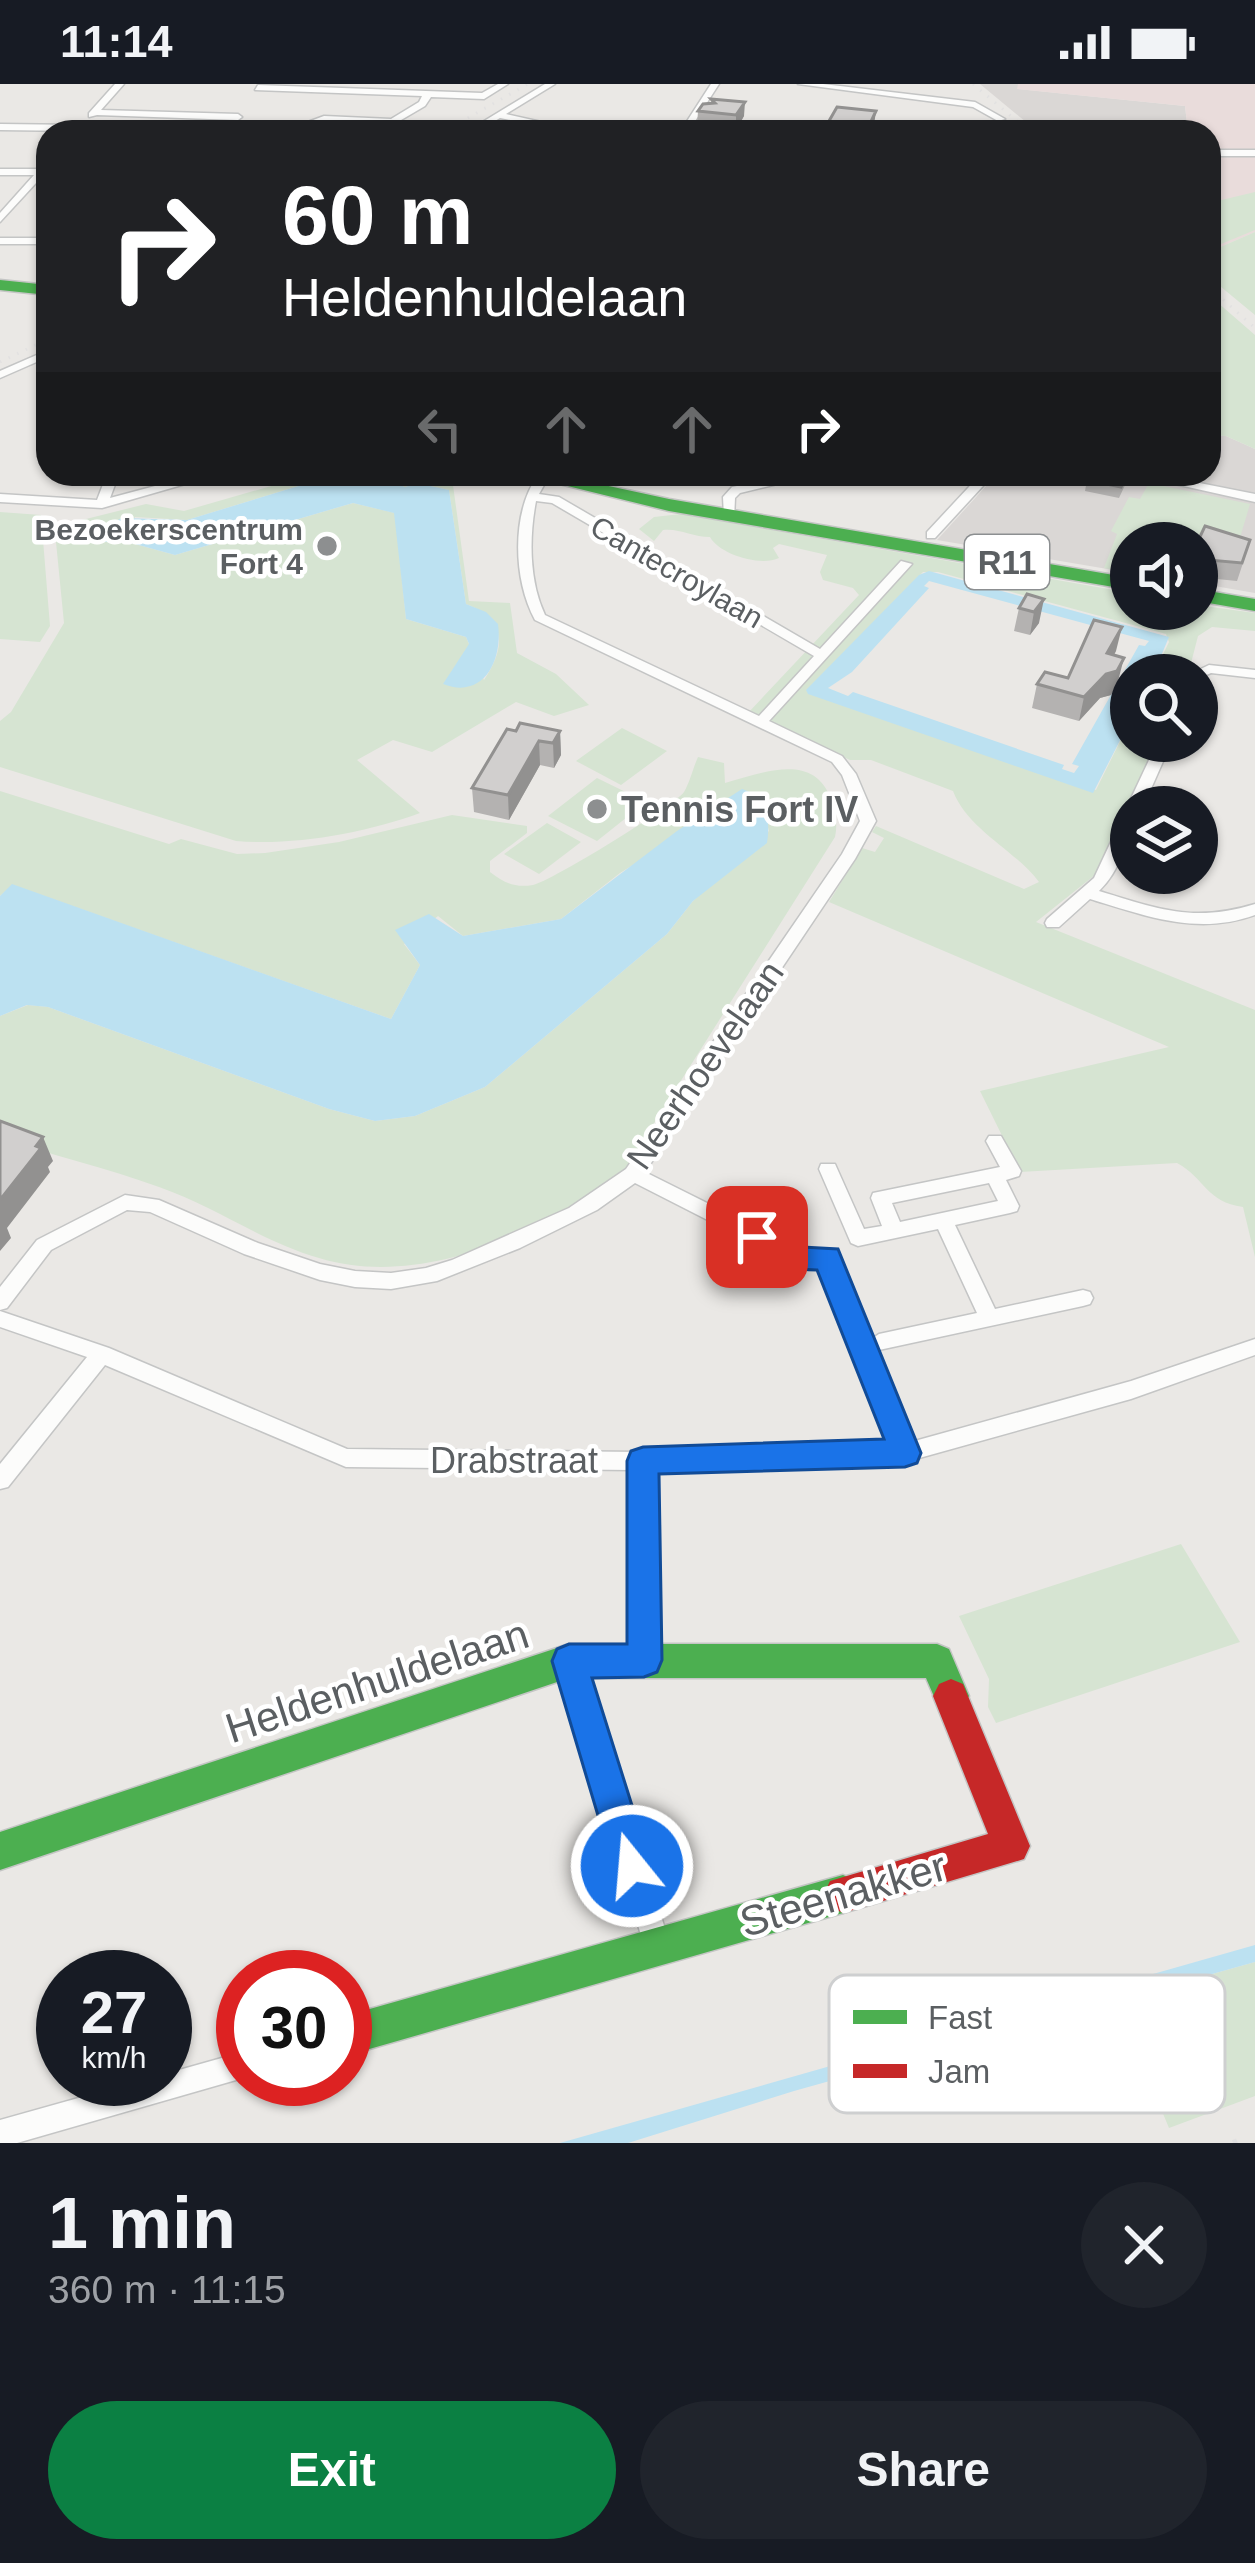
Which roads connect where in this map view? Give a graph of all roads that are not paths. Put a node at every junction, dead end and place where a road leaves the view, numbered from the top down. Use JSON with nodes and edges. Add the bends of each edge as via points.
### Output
{"nodes":[{"id":1,"x":120,"y":84,"type":"edge"},
{"id":2,"x":504,"y":84,"type":"edge"},
{"id":3,"x":551,"y":84,"type":"edge"},
{"id":4,"x":715,"y":84,"type":"edge"},
{"id":5,"x":802,"y":84,"type":"edge"},
{"id":6,"x":259,"y":86,"type":"edge"},
{"id":7,"x":342,"y":87,"type":"edge"},
{"id":8,"x":958,"y":92,"type":"dead end"},
{"id":9,"x":428,"y":94,"type":"junction"},
{"id":10,"x":967,"y":104,"type":"junction"},
{"id":11,"x":95,"y":112,"type":"junction"},
{"id":12,"x":498,"y":116,"type":"junction"},
{"id":13,"x":238,"y":117,"type":"junction"},
{"id":14,"x":1001,"y":119,"type":"dead end"},
{"id":15,"x":88,"y":120,"type":"edge"},
{"id":16,"x":236,"y":120,"type":"edge"},
{"id":17,"x":396,"y":120,"type":"edge"},
{"id":18,"x":491,"y":120,"type":"edge"},
{"id":19,"x":519,"y":120,"type":"edge"},
{"id":20,"x":692,"y":120,"type":"edge"},
{"id":21,"x":0,"y":128,"type":"edge"},
{"id":22,"x":36,"y":129,"type":"edge"},
{"id":23,"x":1221,"y":153,"type":"edge"},
{"id":24,"x":1255,"y":153,"type":"edge"},
{"id":25,"x":36,"y":169,"type":"edge"},
{"id":26,"x":0,"y":172,"type":"edge"},
{"id":27,"x":36,"y":178,"type":"edge"},
{"id":28,"x":0,"y":219,"type":"edge"},
{"id":29,"x":36,"y":241,"type":"edge"},
{"id":30,"x":0,"y":242,"type":"edge"},
{"id":31,"x":0,"y":286,"type":"edge"},
{"id":32,"x":36,"y":290,"type":"edge"},
{"id":33,"x":36,"y":358,"type":"edge"},
{"id":34,"x":0,"y":375,"type":"edge"},
{"id":35,"x":109,"y":486,"type":"edge"},
{"id":36,"x":169,"y":486,"type":"edge"},
{"id":37,"x":538,"y":486,"type":"edge"},
{"id":38,"x":545,"y":486,"type":"edge"},
{"id":39,"x":572,"y":486,"type":"edge"},
{"id":40,"x":756,"y":486,"type":"edge"},
{"id":41,"x":977,"y":486,"type":"edge"},
{"id":42,"x":1196,"y":486,"type":"edge"},
{"id":43,"x":0,"y":498,"type":"edge"},
{"id":44,"x":1255,"y":498,"type":"edge"},
{"id":45,"x":102,"y":504,"type":"junction"},
{"id":46,"x":720,"y":510,"type":"junction"},
{"id":47,"x":931,"y":535,"type":"dead end"},
{"id":48,"x":906,"y":564,"type":"dead end"},
{"id":49,"x":1110,"y":580,"type":"edge"},
{"id":50,"x":1218,"y":598,"type":"edge"},
{"id":51,"x":1255,"y":604,"type":"edge"},
{"id":52,"x":821,"y":655,"type":"junction"},
{"id":53,"x":1218,"y":673,"type":"edge"},
{"id":54,"x":1255,"y":674,"type":"edge"},
{"id":55,"x":760,"y":723,"type":"junction"},
{"id":56,"x":1110,"y":857,"type":"edge"},
{"id":57,"x":1091,"y":894,"type":"junction"},
{"id":58,"x":1255,"y":909,"type":"edge"},
{"id":59,"x":1054,"y":923,"type":"dead end"},
{"id":60,"x":995,"y":1141,"type":"dead end"},
{"id":61,"x":828,"y":1169,"type":"dead end"},
{"id":62,"x":633,"y":1174,"type":"junction"},
{"id":63,"x":994,"y":1175,"type":"junction"},
{"id":64,"x":943,"y":1220,"type":"junction"},
{"id":65,"x":894,"y":1231,"type":"junction"},
{"id":66,"x":858,"y":1238,"type":"junction"},
{"id":67,"x":827,"y":1258,"type":"junction"},
{"id":68,"x":1083,"y":1298,"type":"dead end"},
{"id":69,"x":0,"y":1302,"type":"edge"},
{"id":70,"x":989,"y":1318,"type":"junction"},
{"id":71,"x":0,"y":1319,"type":"edge"},
{"id":72,"x":879,"y":1342,"type":"dead end"},
{"id":73,"x":1255,"y":1347,"type":"edge"},
{"id":74,"x":102,"y":1354,"type":"junction"},
{"id":75,"x":905,"y":1453,"type":"junction"},
{"id":76,"x":643,"y":1461,"type":"junction"},
{"id":77,"x":0,"y":1480,"type":"edge"},
{"id":78,"x":644,"y":1660,"type":"junction"},
{"id":79,"x":569,"y":1661,"type":"junction"},
{"id":80,"x":937,"y":1661,"type":"joint"},
{"id":81,"x":0,"y":1851,"type":"edge"},
{"id":82,"x":658,"y":1948,"type":"junction"},
{"id":83,"x":372,"y":2028,"type":"edge"},
{"id":84,"x":216,"y":2073,"type":"edge"},
{"id":85,"x":0,"y":2134,"type":"edge"}],
"edges":[{"from":1,"to":11,"type":"street"},
{"from":2,"to":9,"type":"street","via":[[484,96]]},
{"from":3,"to":12,"type":"street"},
{"from":4,"to":20,"type":"street"},
{"from":5,"to":10,"type":"street"},
{"from":6,"to":7,"type":"street"},
{"from":6,"to":13,"type":"street"},
{"from":7,"to":9,"type":"street"},
{"from":8,"to":10,"type":"street"},
{"from":9,"to":17,"type":"street"},
{"from":10,"to":14,"type":"street"},
{"from":11,"to":13,"type":"street"},
{"from":11,"to":15,"type":"street"},
{"from":12,"to":18,"type":"street"},
{"from":12,"to":19,"type":"street"},
{"from":13,"to":16,"type":"street"},
{"from":21,"to":22,"type":"street"},
{"from":23,"to":24,"type":"street"},
{"from":25,"to":26,"type":"street"},
{"from":27,"to":28,"type":"street"},
{"from":29,"to":30,"type":"street"},
{"from":31,"to":32,"type":"street"},
{"from":33,"to":34,"type":"street"},
{"from":35,"to":45,"type":"street"},
{"from":36,"to":45,"type":"street"},
{"from":37,"to":55,"type":"street","name":"Neerhoevelaan","via":[[524,510],[540,617]]},
{"from":38,"to":52,"type":"street","name":"Cantecroylaan","via":[[555,500]]},
{"from":39,"to":46,"type":"street","number":"R11"},
{"from":40,"to":46,"type":"street"},
{"from":41,"to":47,"type":"street"},
{"from":42,"to":44,"type":"street"},
{"from":43,"to":45,"type":"street"},
{"from":46,"to":49,"type":"street","number":"R11"},
{"from":48,"to":52,"type":"street"},
{"from":50,"to":51,"type":"street"},
{"from":52,"to":55,"type":"street"},
{"from":53,"to":54,"type":"street"},
{"from":55,"to":62,"type":"street","name":"Neerhoevelaan","via":[[843,764],[868,821]]},
{"from":56,"to":57,"type":"street"},
{"from":57,"to":58,"type":"street","via":[[1195,922]]},
{"from":57,"to":59,"type":"street"},
{"from":60,"to":63,"type":"street","via":[[1012,1172]]},
{"from":61,"to":66,"type":"street"},
{"from":62,"to":67,"type":"street","via":[[799,1258]]},
{"from":62,"to":69,"type":"street","name":"Neerhoevelaan","via":[[562,1221],[455,1268],[397,1281],[325,1275],[152,1205],[124,1202],[44,1245]]},
{"from":63,"to":64,"type":"street","via":[[1010,1206]]},
{"from":63,"to":65,"type":"street","via":[[880,1198]]},
{"from":64,"to":65,"type":"street"},
{"from":64,"to":70,"type":"street"},
{"from":65,"to":66,"type":"street"},
{"from":66,"to":67,"type":"street"},
{"from":67,"to":75,"type":"street"},
{"from":68,"to":70,"type":"street"},
{"from":70,"to":72,"type":"street"},
{"from":71,"to":74,"type":"street","name":"Drabstraat"},
{"from":73,"to":75,"type":"street","name":"Drabstraat"},
{"from":74,"to":76,"type":"street","name":"Drabstraat","via":[[346,1459]]},
{"from":74,"to":77,"type":"street"},
{"from":75,"to":76,"type":"street","name":"Drabstraat"},
{"from":76,"to":78,"type":"street"},
{"from":78,"to":79,"type":"street","name":"Heldenhuldelaan"},
{"from":78,"to":80,"type":"street","name":"Heldenhuldelaan"},
{"from":79,"to":81,"type":"street","name":"Heldenhuldelaan"},
{"from":79,"to":82,"type":"street"},
{"from":80,"to":82,"type":"street","name":"Steenakker","via":[[1011,1846]]},
{"from":82,"to":83,"type":"street","name":"Steenakker"},
{"from":84,"to":85,"type":"street"}]}
